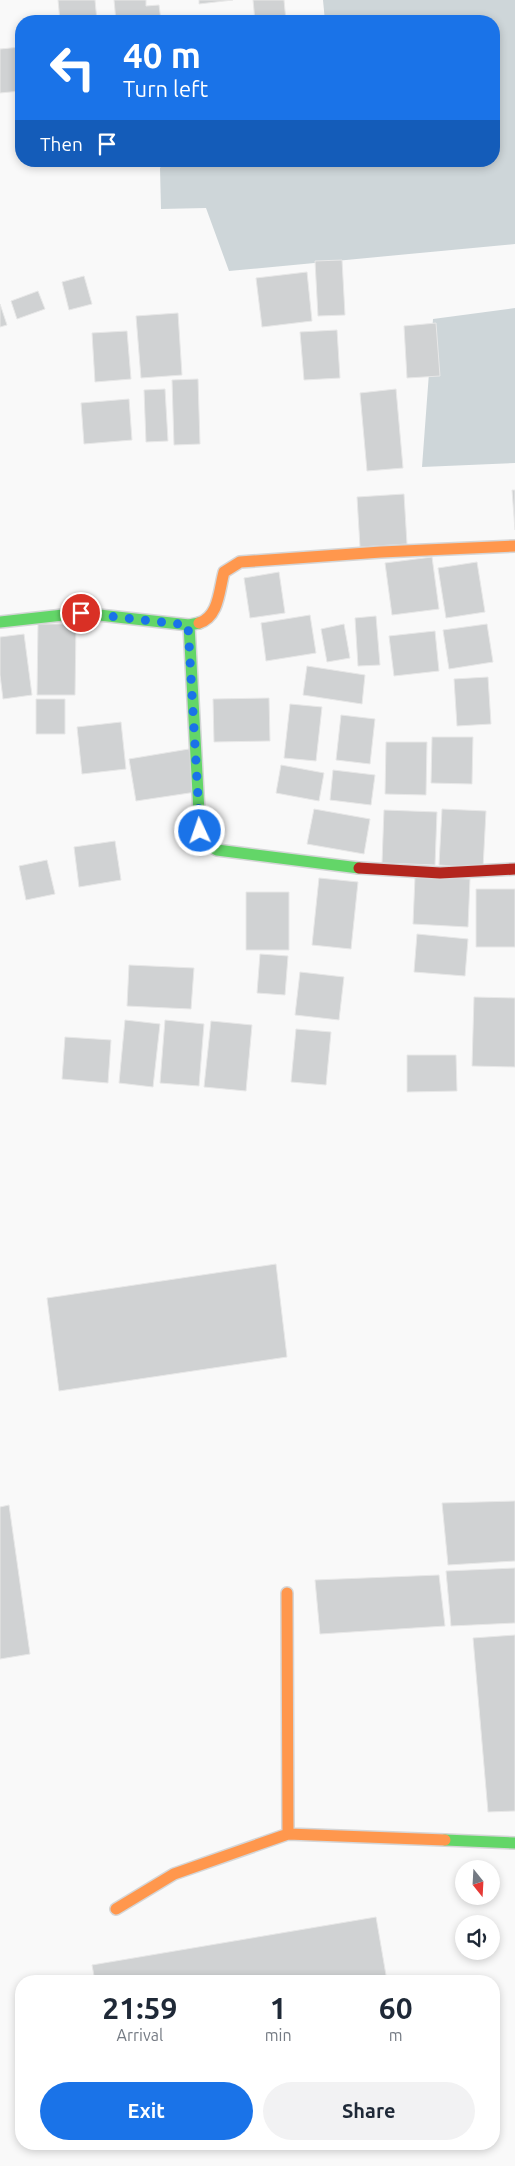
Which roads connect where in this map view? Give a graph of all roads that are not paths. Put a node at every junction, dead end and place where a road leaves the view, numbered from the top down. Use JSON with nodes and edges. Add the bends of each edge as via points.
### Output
{"nodes":[{"id":1,"x":515,"y":546,"type":"edge"},
{"id":2,"x":0,"y":622,"type":"edge"},
{"id":3,"x":188,"y":625,"type":"junction"},
{"id":4,"x":515,"y":869,"type":"edge"},
{"id":5,"x":287,"y":1593,"type":"dead end"},
{"id":6,"x":288,"y":1834,"type":"junction"},
{"id":7,"x":515,"y":1843,"type":"edge"},
{"id":8,"x":116,"y":1909,"type":"dead end"}],
"edges":[{"from":1,"to":3,"type":"street","via":[[240,562],[224,572],[214,613],[205,621]]},
{"from":2,"to":3,"type":"street","via":[[81,613]]},
{"from":3,"to":4,"type":"street","via":[[200,831],[205,843],[216,850],[379,871],[478,874]]},
{"from":5,"to":6,"type":"street"},
{"from":6,"to":7,"type":"street"},
{"from":6,"to":8,"type":"street","via":[[174,1874]]}]}
